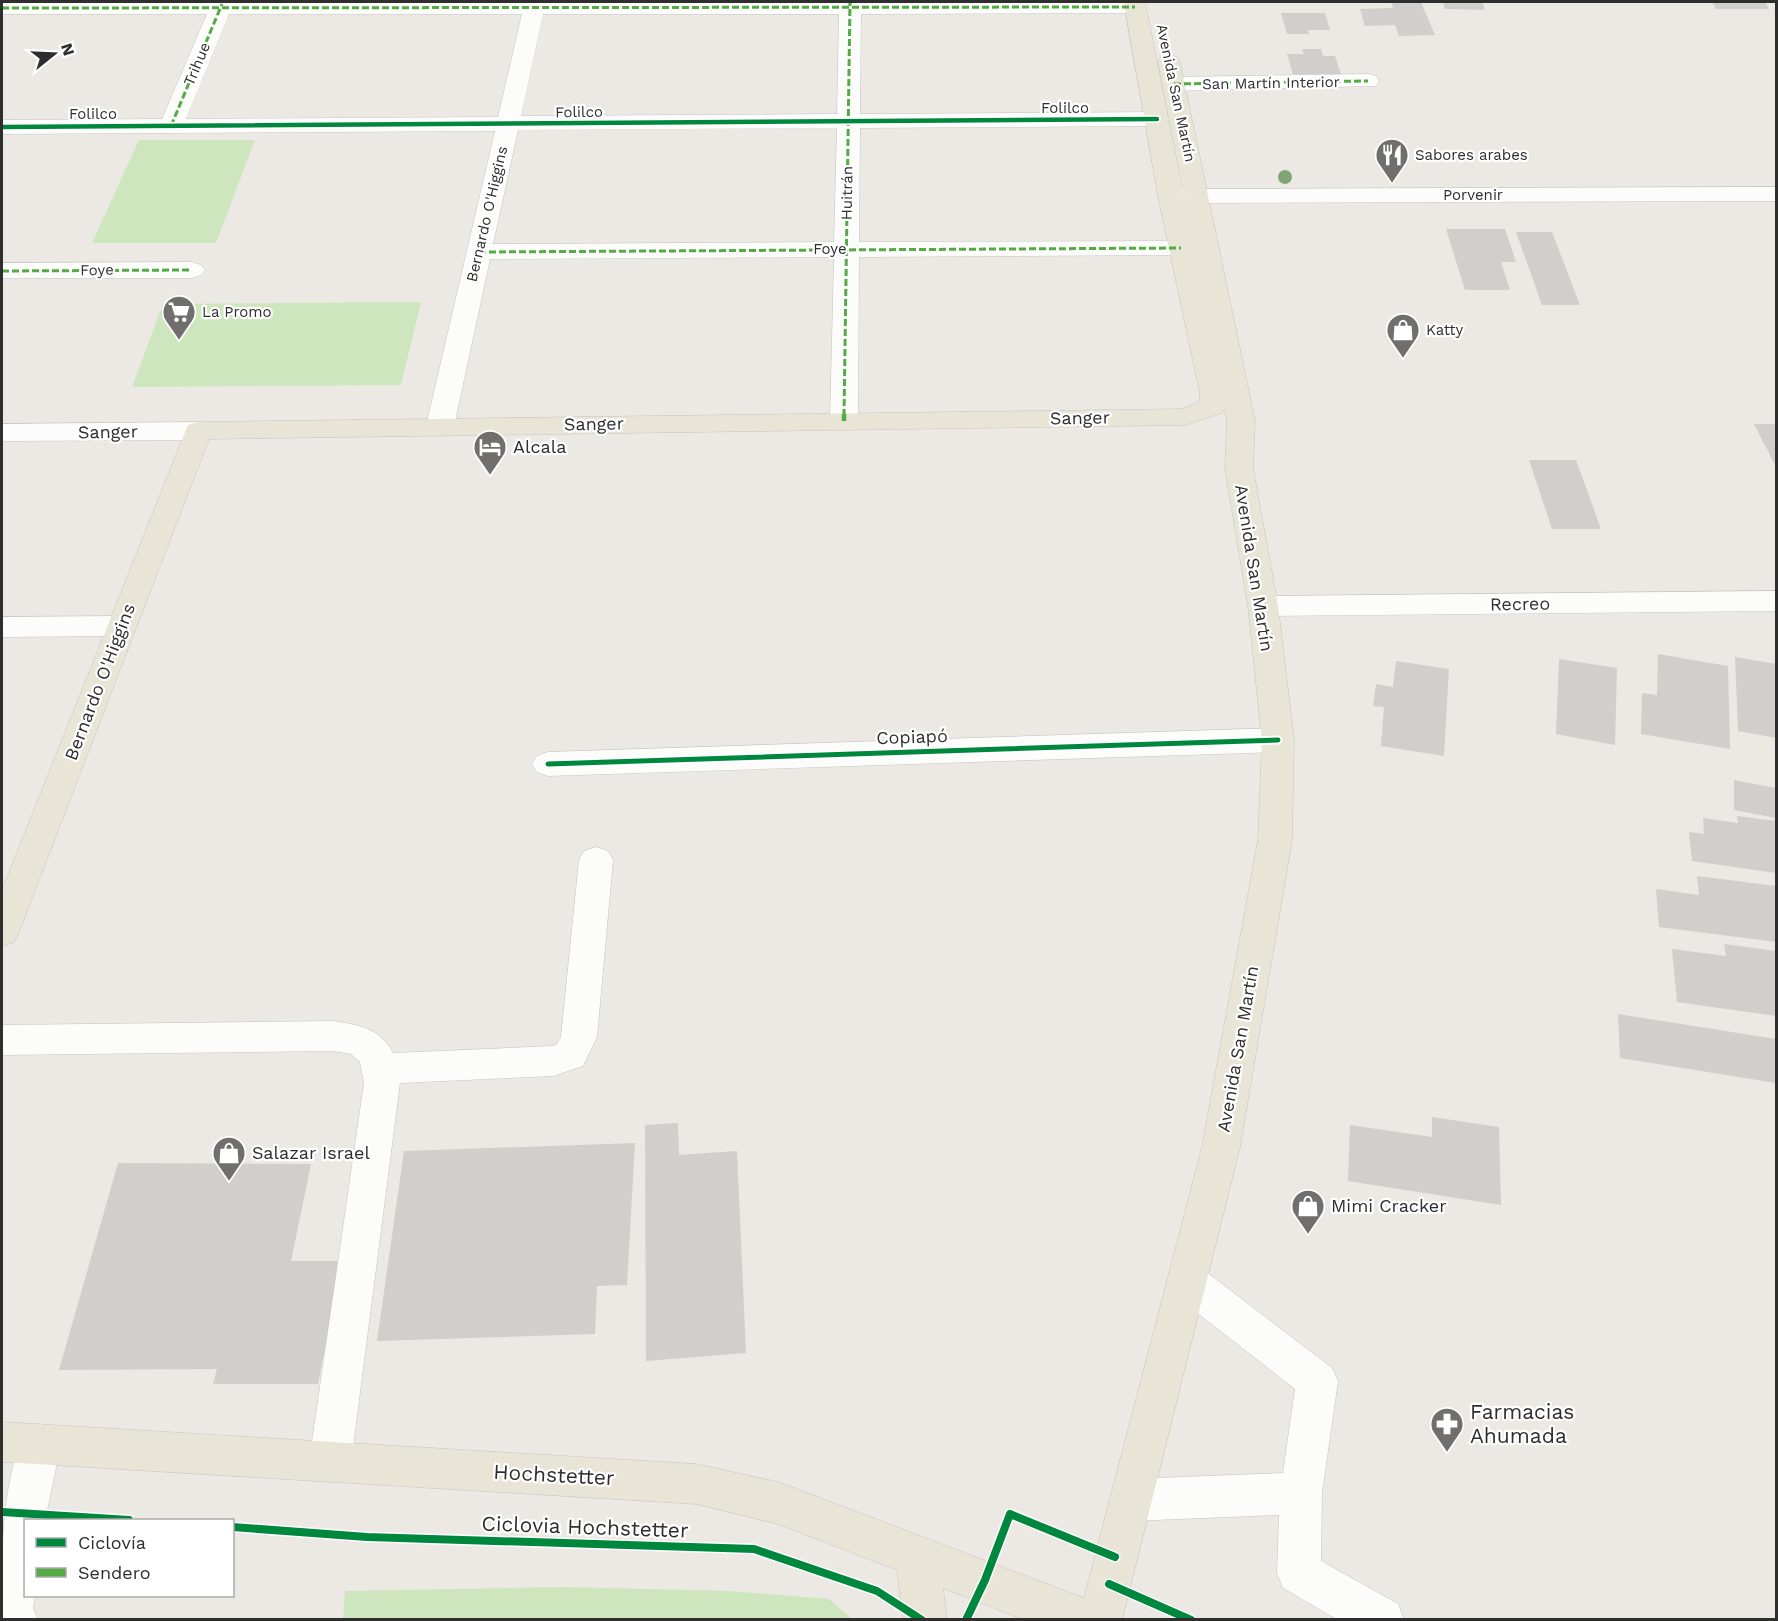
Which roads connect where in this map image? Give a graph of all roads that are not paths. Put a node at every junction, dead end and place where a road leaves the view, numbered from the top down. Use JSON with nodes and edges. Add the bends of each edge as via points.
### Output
{"nodes":[{"id":1,"x":534,"y":4,"type":"edge"},
{"id":2,"x":850,"y":4,"type":"edge"},
{"id":3,"x":1134,"y":4,"type":"edge"},
{"id":4,"x":221,"y":5,"type":"edge"},
{"id":5,"x":2,"y":8,"type":"edge"},
{"id":6,"x":1165,"y":43,"type":"dead end"},
{"id":7,"x":1368,"y":81,"type":"dead end"},
{"id":8,"x":1174,"y":84,"type":"junction"},
{"id":9,"x":1157,"y":119,"type":"junction"},
{"id":10,"x":848,"y":121,"type":"junction"},
{"id":11,"x":507,"y":124,"type":"junction"},
{"id":12,"x":171,"y":126,"type":"junction"},
{"id":13,"x":2,"y":127,"type":"edge"},
{"id":14,"x":1774,"y":190,"type":"edge"},
{"id":15,"x":1170,"y":196,"type":"junction"},
{"id":16,"x":1197,"y":197,"type":"junction"},
{"id":17,"x":1180,"y":248,"type":"junction"},
{"id":18,"x":846,"y":249,"type":"junction"},
{"id":19,"x":479,"y":252,"type":"junction"},
{"id":20,"x":192,"y":270,"type":"dead end"},
{"id":21,"x":2,"y":271,"type":"edge"},
{"id":22,"x":1186,"y":417,"type":"junction"},
{"id":23,"x":844,"y":421,"type":"junction"},
{"id":24,"x":440,"y":426,"type":"junction"},
{"id":25,"x":198,"y":431,"type":"junction"},
{"id":26,"x":2,"y":433,"type":"edge"},
{"id":27,"x":1239,"y":468,"type":"junction"},
{"id":28,"x":1776,"y":601,"type":"edge"},
{"id":29,"x":1263,"y":606,"type":"junction"},
{"id":30,"x":121,"y":626,"type":"junction"},
{"id":31,"x":2,"y":627,"type":"edge"},
{"id":32,"x":1278,"y":740,"type":"junction"},
{"id":33,"x":548,"y":765,"type":"dead end"},
{"id":34,"x":596,"y":860,"type":"dead end"},
{"id":35,"x":2,"y":932,"type":"edge"},
{"id":36,"x":2,"y":1040,"type":"edge"},
{"id":37,"x":382,"y":1069,"type":"junction"},
{"id":38,"x":1187,"y":1281,"type":"junction"},
{"id":39,"x":21,"y":1443,"type":"edge"},
{"id":40,"x":330,"y":1462,"type":"junction"},
{"id":41,"x":1301,"y":1493,"type":"junction"},
{"id":42,"x":1130,"y":1500,"type":"junction"},
{"id":43,"x":24,"y":1519,"type":"edge"},
{"id":44,"x":24,"y":1521,"type":"edge"},
{"id":45,"x":917,"y":1554,"type":"junction"},
{"id":46,"x":16,"y":1620,"type":"edge"},
{"id":47,"x":925,"y":1620,"type":"edge"},
{"id":48,"x":1084,"y":1620,"type":"edge"},
{"id":49,"x":1100,"y":1620,"type":"edge"},
{"id":50,"x":1382,"y":1620,"type":"edge"}],
"edges":[{"from":1,"to":2,"type":"street"},
{"from":1,"to":4,"type":"street"},
{"from":1,"to":11,"type":"street","name":"Bernardo O'Higgins"},
{"from":2,"to":3,"type":"street"},
{"from":2,"to":10,"type":"street","name":"Huitrán"},
{"from":3,"to":9,"type":"main road","name":"Avenida San Martín"},
{"from":4,"to":5,"type":"street"},
{"from":4,"to":12,"type":"street","name":"Trihue"},
{"from":6,"to":8,"type":"main road","name":"Avenida San Martín"},
{"from":7,"to":8,"type":"street","name":"San Martín Interior"},
{"from":8,"to":16,"type":"main road","name":"Avenida San Martín"},
{"from":9,"to":10,"type":"street","name":"Folilco"},
{"from":9,"to":15,"type":"main road","name":"Avenida San Martín"},
{"from":10,"to":11,"type":"street","name":"Folilco"},
{"from":10,"to":18,"type":"street","name":"Huitrán"},
{"from":11,"to":12,"type":"street","name":"Folilco"},
{"from":11,"to":19,"type":"street","name":"Bernardo O'Higgins"},
{"from":12,"to":13,"type":"street","name":"Folilco"},
{"from":14,"to":16,"type":"street","name":"Porvenir"},
{"from":15,"to":16,"type":"street","name":"Porvenir"},
{"from":15,"to":17,"type":"main road","name":"Avenida San Martín"},
{"from":16,"to":27,"type":"main road","name":"Avenida San Martín","via":[[1240,421]]},
{"from":17,"to":18,"type":"street","name":"Foye"},
{"from":17,"to":22,"type":"main road","name":"Avenida San Martín","via":[[1214,394],[1212,407]]},
{"from":18,"to":19,"type":"street","name":"Foye"},
{"from":18,"to":23,"type":"street","name":"Huitrán"},
{"from":19,"to":24,"type":"street","name":"Bernardo O'Higgins"},
{"from":20,"to":21,"type":"street","name":"Foye"},
{"from":22,"to":23,"type":"main road","name":"Sanger"},
{"from":22,"to":27,"type":"main road","name":"Avenida San Martín","via":[[1214,431]]},
{"from":23,"to":24,"type":"main road","name":"Sanger"},
{"from":24,"to":25,"type":"main road","name":"Sanger"},
{"from":25,"to":26,"type":"street","name":"Sanger"},
{"from":25,"to":30,"type":"main road","name":"Bernardo O'Higgins"},
{"from":27,"to":29,"type":"main road","name":"Avenida San Martín"},
{"from":28,"to":29,"type":"street","name":"Recreo"},
{"from":29,"to":32,"type":"main road","name":"Avenida San Martín"},
{"from":30,"to":31,"type":"street"},
{"from":30,"to":35,"type":"main road","name":"Bernardo O'Higgins"},
{"from":32,"to":33,"type":"street","name":"Copiapó"},
{"from":32,"to":38,"type":"main road","name":"Avenida San Martín","via":[[1275,840],[1221,1147]]},
{"from":34,"to":37,"type":"street","via":[[579,1037],[570,1055],[553,1061]]},
{"from":36,"to":37,"type":"street","via":[[333,1036],[361,1039],[375,1051]]},
{"from":37,"to":40,"type":"street"},
{"from":38,"to":41,"type":"street","via":[[1317,1381]]},
{"from":38,"to":42,"type":"main road","name":"Avenida San Martín"},
{"from":39,"to":40,"type":"main road","name":"Hochstetter"},
{"from":39,"to":43,"type":"street"},
{"from":40,"to":45,"type":"main road","name":"Hochstetter","via":[[696,1484],[778,1503]]},
{"from":41,"to":42,"type":"street"},
{"from":41,"to":50,"type":"street","via":[[1299,1573]]},
{"from":42,"to":49,"type":"main road","name":"Avenida San Martín"},
{"from":44,"to":46,"type":"street","via":[[10,1615]]},
{"from":45,"to":47,"type":"main road"},
{"from":45,"to":48,"type":"main road","name":"Hochstetter"}]}
